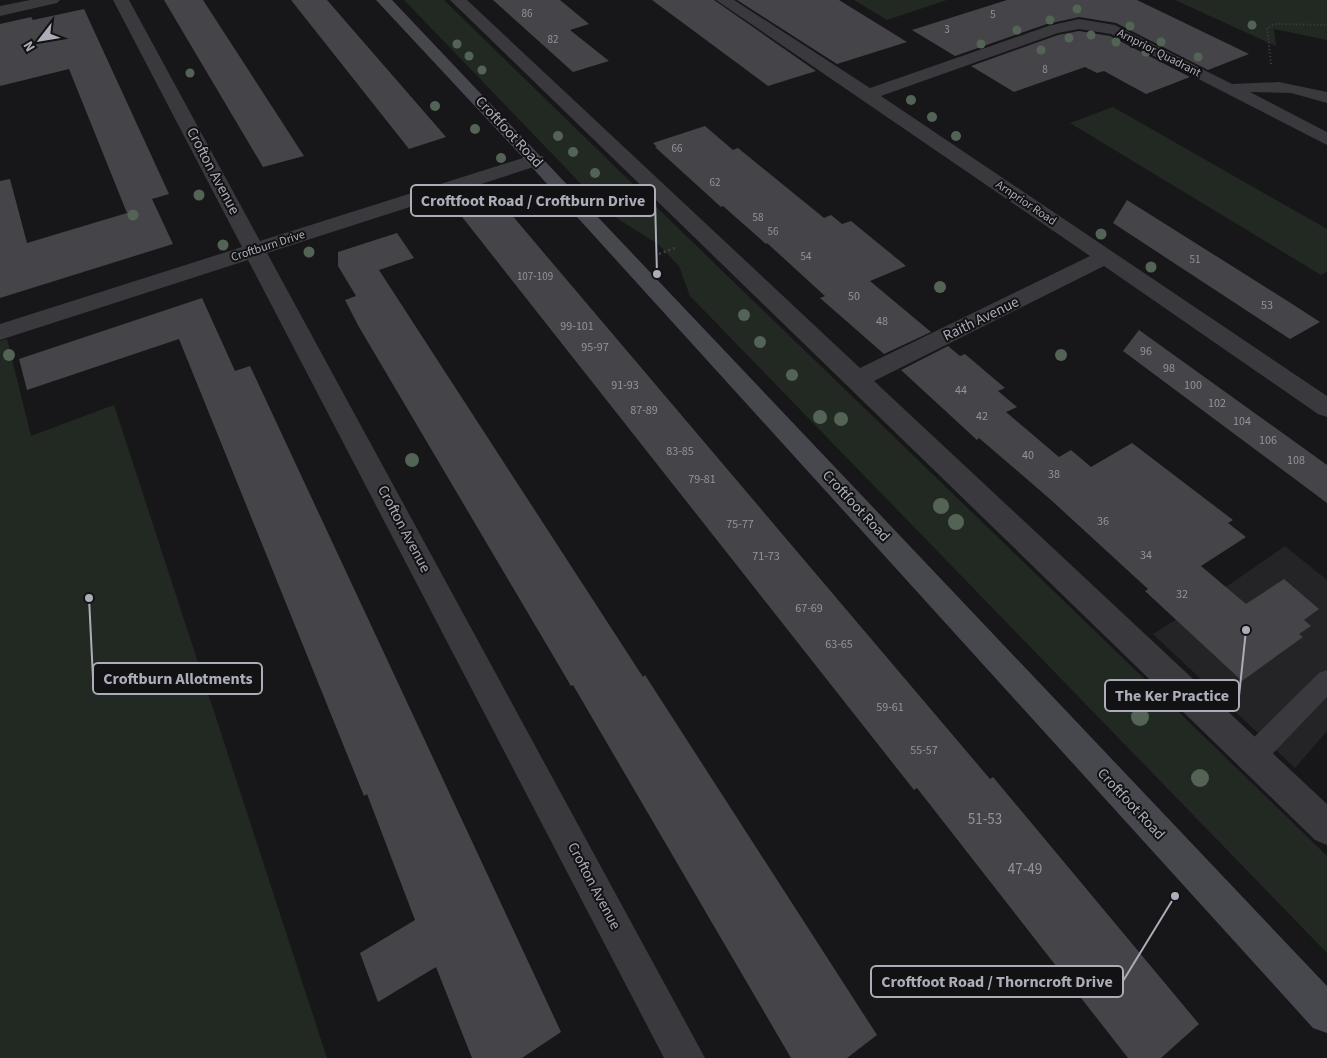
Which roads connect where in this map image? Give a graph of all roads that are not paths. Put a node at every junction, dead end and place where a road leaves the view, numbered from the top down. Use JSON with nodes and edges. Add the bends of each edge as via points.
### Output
{"nodes":[{"id":1,"x":52,"y":0,"type":"edge"},
{"id":2,"x":121,"y":0,"type":"edge"},
{"id":3,"x":384,"y":0,"type":"edge"},
{"id":4,"x":458,"y":0,"type":"edge"},
{"id":5,"x":724,"y":0,"type":"edge"},
{"id":6,"x":0,"y":11,"type":"edge"},
{"id":7,"x":1230,"y":90,"type":"junction"},
{"id":8,"x":868,"y":95,"type":"junction"},
{"id":9,"x":1327,"y":98,"type":"edge"},
{"id":10,"x":1327,"y":139,"type":"edge"},
{"id":11,"x":536,"y":160,"type":"junction"},
{"id":12,"x":256,"y":250,"type":"junction"},
{"id":13,"x":1105,"y":258,"type":"junction"},
{"id":14,"x":0,"y":332,"type":"edge"},
{"id":15,"x":856,"y":380,"type":"junction"},
{"id":16,"x":1327,"y":408,"type":"edge"},
{"id":17,"x":1327,"y":681,"type":"edge"},
{"id":18,"x":1252,"y":757,"type":"junction"},
{"id":19,"x":1327,"y":828,"type":"edge"},
{"id":20,"x":1327,"y":1014,"type":"edge"},
{"id":21,"x":685,"y":1058,"type":"edge"}],
"edges":[{"from":1,"to":6,"type":"street"},
{"from":2,"to":12,"type":"street","name":"Crofton Avenue"},
{"from":3,"to":11,"type":"street","name":"Croftfoot Road"},
{"from":4,"to":15,"type":"street"},
{"from":5,"to":8,"type":"street","name":"Arnprior Road"},
{"from":7,"to":8,"type":"street","name":"Arnprior Quadrant","via":[[1115,30],[1079,24],[1054,29]]},
{"from":7,"to":9,"type":"street","via":[[1272,85],[1313,92]]},
{"from":7,"to":10,"type":"street","name":"Arnprior Quadrant"},
{"from":8,"to":13,"type":"street","name":"Arnprior Road"},
{"from":11,"to":12,"type":"street","name":"Croftburn Drive"},
{"from":11,"to":20,"type":"street","name":"Croftfoot Road"},
{"from":12,"to":14,"type":"street","name":"Croftburn Drive"},
{"from":12,"to":21,"type":"street","name":"Crofton Avenue"},
{"from":13,"to":15,"type":"street","name":"Raith Avenue"},
{"from":13,"to":16,"type":"street","name":"Arnprior Road"},
{"from":15,"to":18,"type":"street"},
{"from":17,"to":18,"type":"lane"},
{"from":18,"to":19,"type":"street"}]}
